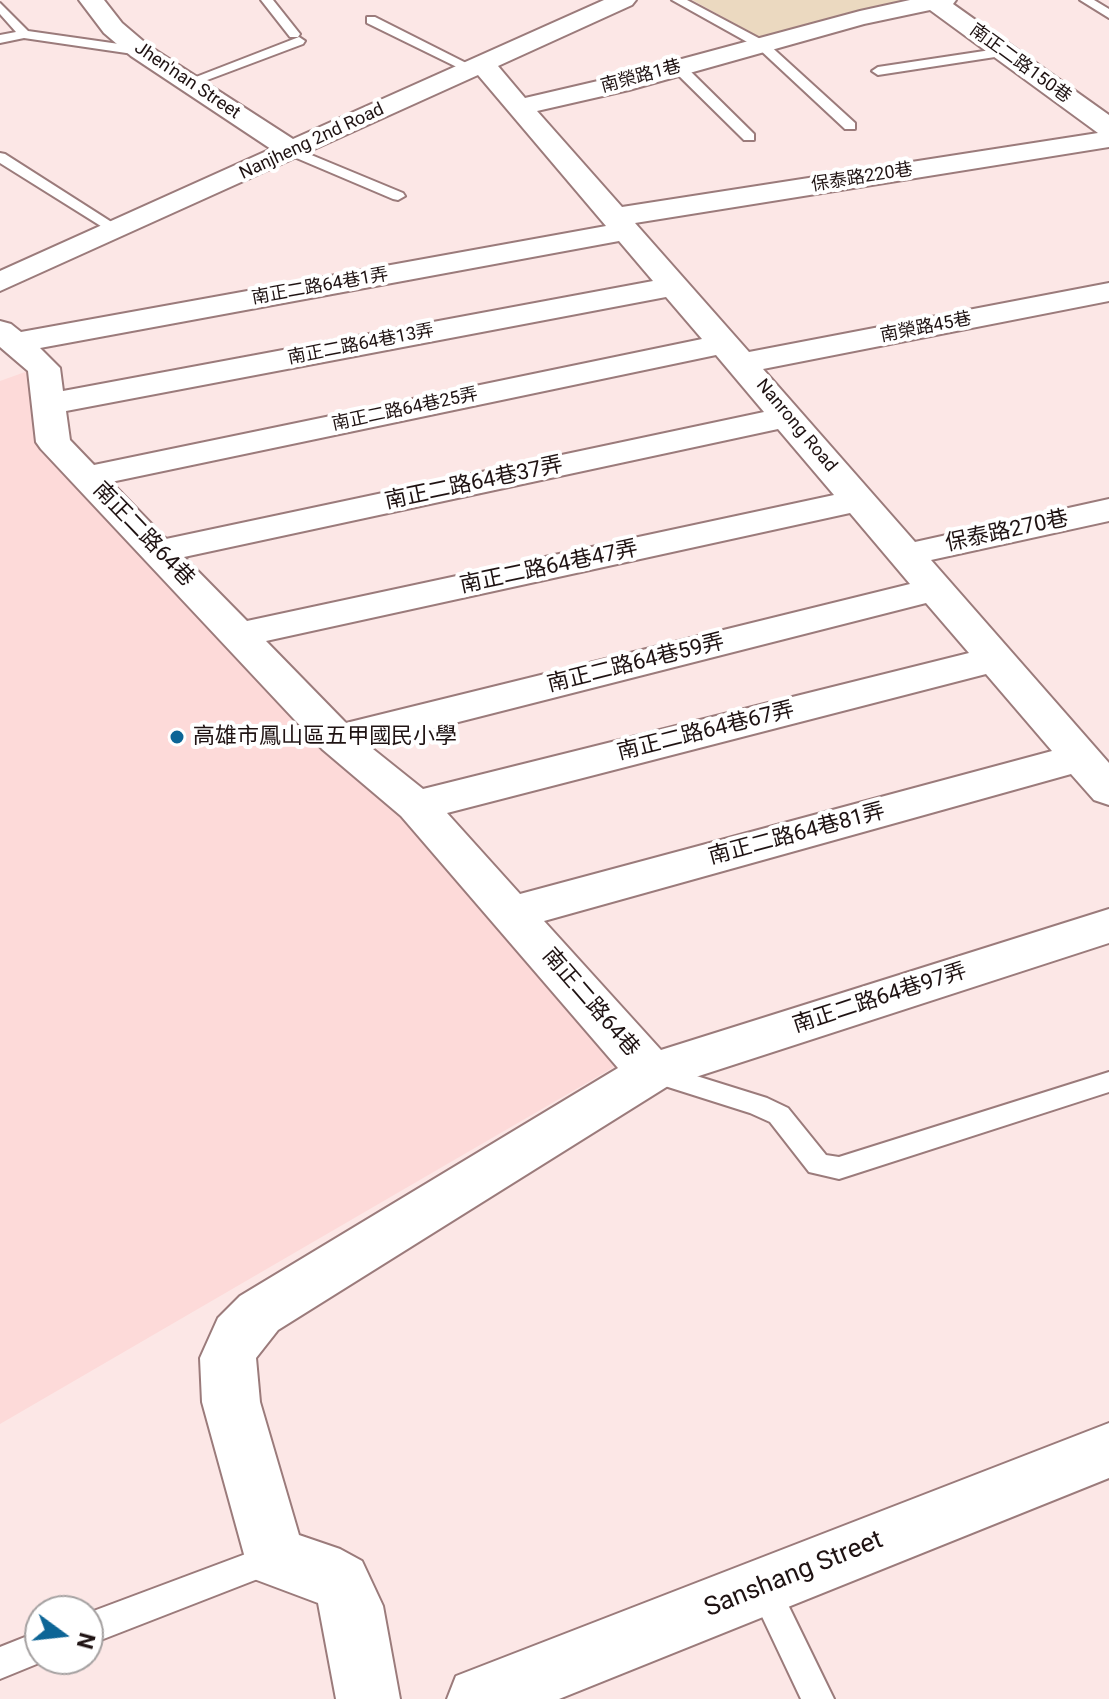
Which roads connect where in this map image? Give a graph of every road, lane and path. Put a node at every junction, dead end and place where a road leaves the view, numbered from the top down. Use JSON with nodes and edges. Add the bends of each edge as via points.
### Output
{"nodes":[{"id":1,"x":91,"y":0,"type":"edge"},
{"id":2,"x":267,"y":0,"type":"edge"},
{"id":3,"x":624,"y":0,"type":"edge"},
{"id":4,"x":678,"y":0,"type":"edge"},
{"id":5,"x":1086,"y":0,"type":"edge"},
{"id":6,"x":937,"y":1,"type":"edge"},
{"id":7,"x":0,"y":7,"type":"edge"},
{"id":8,"x":1109,"y":14,"type":"edge"},
{"id":9,"x":371,"y":20,"type":"dead end"},
{"id":10,"x":24,"y":34,"type":"junction"},
{"id":11,"x":0,"y":39,"type":"edge"},
{"id":12,"x":762,"y":45,"type":"junction"},
{"id":13,"x":140,"y":51,"type":"junction"},
{"id":14,"x":1004,"y":52,"type":"junction"},
{"id":15,"x":477,"y":66,"type":"junction"},
{"id":16,"x":679,"y":68,"type":"junction"},
{"id":17,"x":878,"y":71,"type":"dead end"},
{"id":18,"x":189,"y":82,"type":"junction"},
{"id":19,"x":519,"y":107,"type":"junction"},
{"id":20,"x":850,"y":126,"type":"dead end"},
{"id":21,"x":1109,"y":128,"type":"edge"},
{"id":22,"x":749,"y":137,"type":"dead end"},
{"id":23,"x":1109,"y":139,"type":"edge"},
{"id":24,"x":292,"y":151,"type":"junction"},
{"id":25,"x":0,"y":157,"type":"edge"},
{"id":26,"x":398,"y":196,"type":"dead end"},
{"id":27,"x":620,"y":224,"type":"junction"},
{"id":28,"x":117,"y":230,"type":"junction"},
{"id":29,"x":0,"y":282,"type":"edge"},
{"id":30,"x":674,"y":286,"type":"junction"},
{"id":31,"x":1109,"y":292,"type":"edge"},
{"id":32,"x":7,"y":337,"type":"edge"},
{"id":33,"x":733,"y":354,"type":"junction"},
{"id":34,"x":48,"y":404,"type":"junction"},
{"id":35,"x":787,"y":417,"type":"junction"},
{"id":36,"x":86,"y":477,"type":"junction"},
{"id":37,"x":859,"y":500,"type":"junction"},
{"id":38,"x":1109,"y":510,"type":"edge"},
{"id":39,"x":160,"y":551,"type":"junction"},
{"id":40,"x":905,"y":555,"type":"junction"},
{"id":41,"x":935,"y":589,"type":"junction"},
{"id":42,"x":239,"y":635,"type":"junction"},
{"id":43,"x":995,"y":659,"type":"junction"},
{"id":44,"x":337,"y":739,"type":"junction"},
{"id":45,"x":1081,"y":757,"type":"junction"},
{"id":46,"x":1109,"y":790,"type":"edge"},
{"id":47,"x":416,"y":806,"type":"junction"},
{"id":48,"x":513,"y":913,"type":"junction"},
{"id":49,"x":1109,"y":926,"type":"edge"},
{"id":50,"x":651,"y":1072,"type":"junction"},
{"id":51,"x":1109,"y":1082,"type":"edge"},
{"id":52,"x":1109,"y":1450,"type":"edge"},
{"id":53,"x":275,"y":1558,"type":"junction"},
{"id":54,"x":763,"y":1587,"type":"junction"},
{"id":55,"x":104,"y":1623,"type":"edge"},
{"id":56,"x":24,"y":1653,"type":"edge"},
{"id":57,"x":0,"y":1663,"type":"edge"},
{"id":58,"x":368,"y":1699,"type":"edge"},
{"id":59,"x":479,"y":1699,"type":"edge"},
{"id":60,"x":818,"y":1699,"type":"edge"}],
"edges":[{"from":1,"to":13,"type":"street","name":"Jhen'nan Street"},
{"from":2,"to":18,"type":"lane","via":[[296,38]]},
{"from":3,"to":15,"type":"street","name":"Nanjheng 2nd Road"},
{"from":4,"to":12,"type":"lane"},
{"from":5,"to":8,"type":"lane"},
{"from":6,"to":12,"type":"street","name":"南榮路1巷"},
{"from":6,"to":14,"type":"street","name":"南正二路150巷"},
{"from":7,"to":10,"type":"lane"},
{"from":9,"to":15,"type":"lane"},
{"from":10,"to":11,"type":"lane"},
{"from":10,"to":13,"type":"lane"},
{"from":12,"to":16,"type":"street","name":"南榮路1巷"},
{"from":12,"to":20,"type":"lane"},
{"from":13,"to":18,"type":"street","name":"Jhen'nan Street"},
{"from":14,"to":17,"type":"lane"},
{"from":14,"to":21,"type":"street","name":"南正二路150巷"},
{"from":15,"to":19,"type":"street","name":"Nanrong Road"},
{"from":15,"to":24,"type":"street","name":"Nanjheng 2nd Road"},
{"from":16,"to":19,"type":"street","name":"南榮路1巷"},
{"from":16,"to":22,"type":"lane"},
{"from":18,"to":24,"type":"street","name":"Jhen'nan Street"},
{"from":19,"to":27,"type":"street","name":"Nanrong Road"},
{"from":23,"to":27,"type":"street","name":"保泰路220巷"},
{"from":24,"to":26,"type":"lane"},
{"from":24,"to":28,"type":"street","name":"Nanjheng 2nd Road"},
{"from":25,"to":28,"type":"lane"},
{"from":27,"to":30,"type":"street","name":"Nanrong Road"},
{"from":27,"to":32,"type":"street","name":"南正二路64巷1弄"},
{"from":28,"to":29,"type":"street","name":"Nanjheng 2nd Road"},
{"from":30,"to":33,"type":"street","name":"Nanrong Road"},
{"from":30,"to":34,"type":"street","name":"南正二路64巷13弄"},
{"from":31,"to":33,"type":"street","name":"南榮路45巷"},
{"from":32,"to":34,"type":"street","name":"南正二路64巷","via":[[44,368]]},
{"from":33,"to":35,"type":"street","name":"Nanrong Road"},
{"from":33,"to":36,"type":"street","name":"南正二路64巷25弄"},
{"from":34,"to":36,"type":"street","name":"南正二路64巷","via":[[53,442]]},
{"from":35,"to":37,"type":"street","name":"Nanrong Road"},
{"from":35,"to":39,"type":"street","name":"南正二路64巷37弄"},
{"from":36,"to":39,"type":"street","name":"南正二路64巷"},
{"from":37,"to":40,"type":"street","name":"Nanrong Road"},
{"from":37,"to":42,"type":"street","name":"南正二路64巷47弄"},
{"from":38,"to":40,"type":"street","name":"保泰路270巷"},
{"from":39,"to":42,"type":"street","name":"南正二路64巷"},
{"from":40,"to":41,"type":"street","name":"Nanrong Road"},
{"from":41,"to":43,"type":"street","name":"Nanrong Road"},
{"from":41,"to":44,"type":"street","name":"南正二路64巷59弄"},
{"from":42,"to":44,"type":"street","name":"南正二路64巷"},
{"from":43,"to":45,"type":"street","name":"Nanrong Road"},
{"from":43,"to":47,"type":"street","name":"南正二路64巷67弄"},
{"from":44,"to":47,"type":"street","name":"南正二路64巷"},
{"from":45,"to":46,"type":"street","name":"Nanrong Road"},
{"from":45,"to":48,"type":"street","name":"南正二路64巷81弄"},
{"from":47,"to":48,"type":"street","name":"南正二路64巷"},
{"from":48,"to":50,"type":"street","name":"南正二路64巷"},
{"from":49,"to":50,"type":"street","name":"南正二路64巷97弄"},
{"from":50,"to":51,"type":"lane","via":[[779,1115],[818,1164],[839,1168]]},
{"from":50,"to":53,"type":"street","name":"南正二路64巷","via":[[259,1313],[238,1335],[228,1358],[231,1402]]},
{"from":52,"to":54,"type":"street","name":"Sanshang Street"},
{"from":53,"to":55,"type":"lane"},
{"from":53,"to":58,"type":"street","via":[[340,1582],[352,1606]]},
{"from":54,"to":59,"type":"street","name":"Sanshang Street"},
{"from":54,"to":60,"type":"lane"},
{"from":56,"to":57,"type":"lane"}]}
